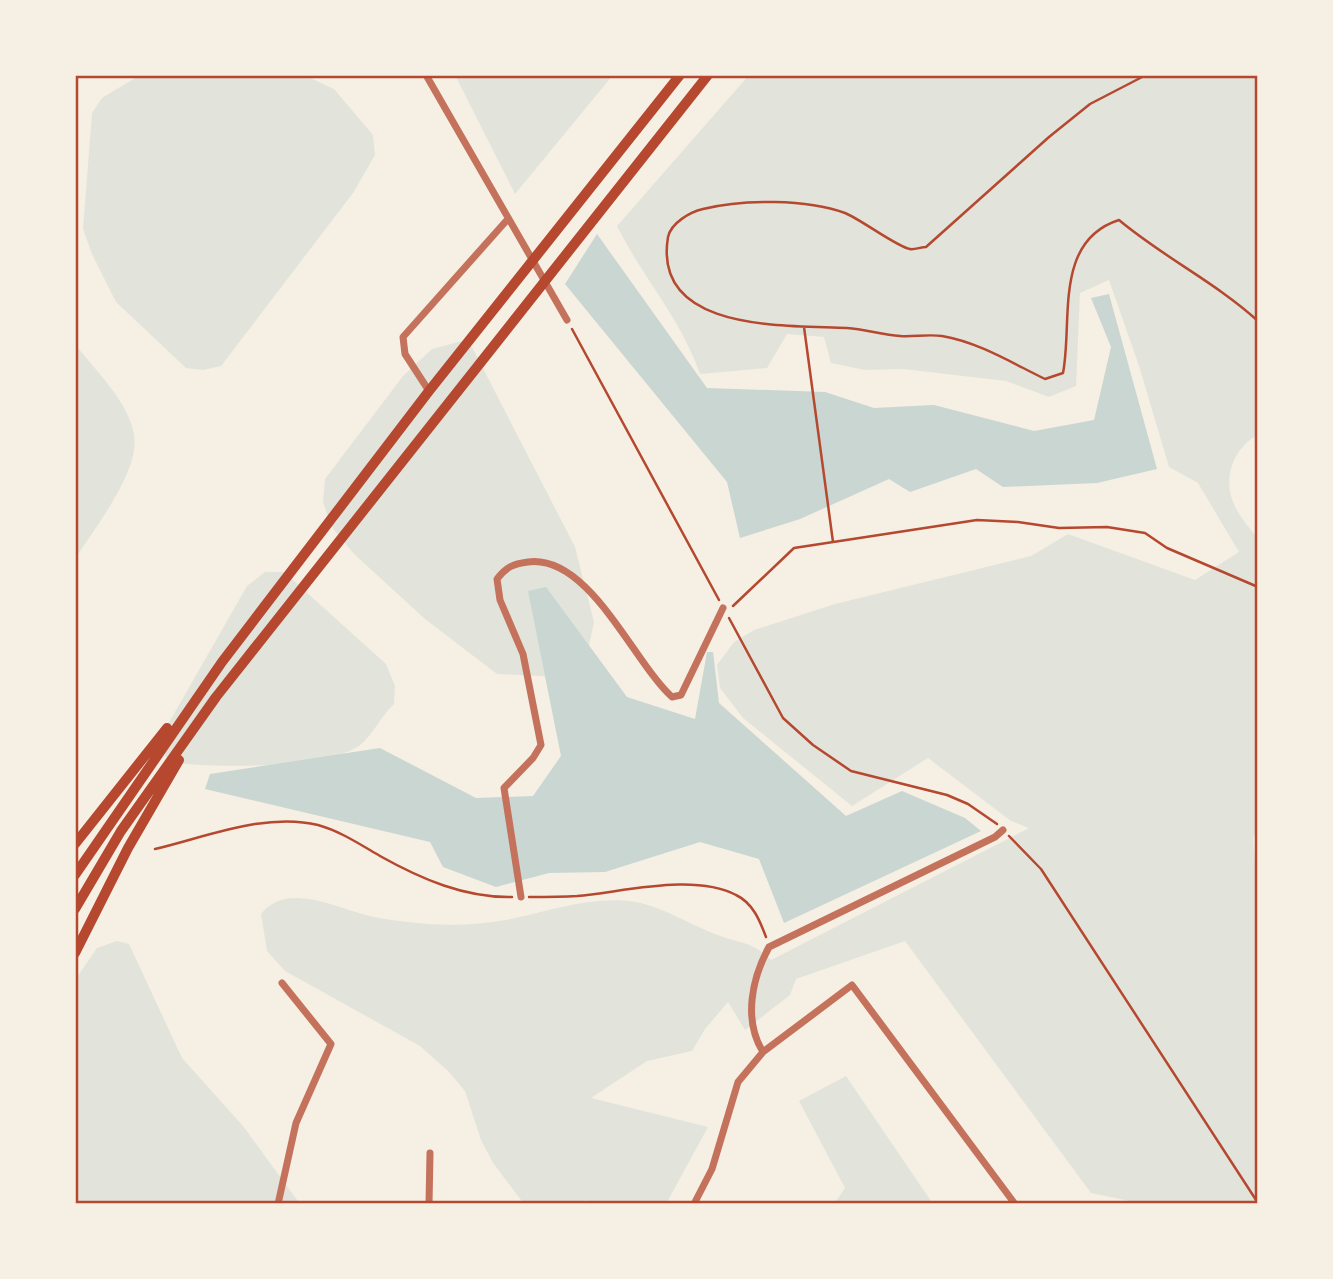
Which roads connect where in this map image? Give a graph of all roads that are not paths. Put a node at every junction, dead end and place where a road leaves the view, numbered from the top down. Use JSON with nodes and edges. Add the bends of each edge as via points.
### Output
{"nodes":[{"id":1,"x":426,"y":75,"type":"edge"},
{"id":2,"x":680,"y":75,"type":"edge"},
{"id":3,"x":708,"y":75,"type":"edge"},
{"id":4,"x":507,"y":220,"type":"junction"},
{"id":5,"x":567,"y":320,"type":"road end"},
{"id":6,"x":429,"y":391,"type":"junction"},
{"id":7,"x":724,"y":610,"type":"road end"},
{"id":8,"x":198,"y":693,"type":"junction"},
{"id":9,"x":216,"y":697,"type":"junction"},
{"id":10,"x":1003,"y":830,"type":"road end"},
{"id":11,"x":75,"y":844,"type":"edge"},
{"id":12,"x":75,"y":875,"type":"edge"},
{"id":13,"x":521,"y":897,"type":"road end"},
{"id":14,"x":75,"y":909,"type":"edge"},
{"id":15,"x":75,"y":953,"type":"edge"},
{"id":16,"x":282,"y":983,"type":"dead end"},
{"id":17,"x":763,"y":1052,"type":"junction"},
{"id":18,"x":430,"y":1153,"type":"dead end"},
{"id":19,"x":278,"y":1204,"type":"edge"},
{"id":20,"x":429,"y":1204,"type":"edge"},
{"id":21,"x":694,"y":1204,"type":"edge"},
{"id":22,"x":1015,"y":1204,"type":"edge"}],
"edges":[{"from":1,"to":4,"type":"street"},
{"from":2,"to":6,"type":"highway"},
{"from":3,"to":9,"type":"highway"},
{"from":4,"to":5,"type":"street"},
{"from":4,"to":6,"type":"street","via":[[403,337],[405,354]]},
{"from":6,"to":8,"type":"highway"},
{"from":7,"to":13,"type":"street","via":[[681,695],[672,697],[599,601],[571,576],[535,561],[504,569],[497,579],[500,600],[523,654],[541,745],[504,788]]},
{"from":8,"to":11,"type":"highway"},
{"from":8,"to":12,"type":"highway"},
{"from":9,"to":14,"type":"highway","via":[[121,831]]},
{"from":9,"to":15,"type":"highway","via":[[128,848]]},
{"from":10,"to":17,"type":"street","via":[[769,947],[759,965],[750,1019]]},
{"from":16,"to":19,"type":"street","via":[[331,1044],[296,1123]]},
{"from":17,"to":21,"type":"street","via":[[738,1082],[712,1169]]},
{"from":17,"to":22,"type":"street","via":[[852,985]]},
{"from":18,"to":20,"type":"street"}]}
